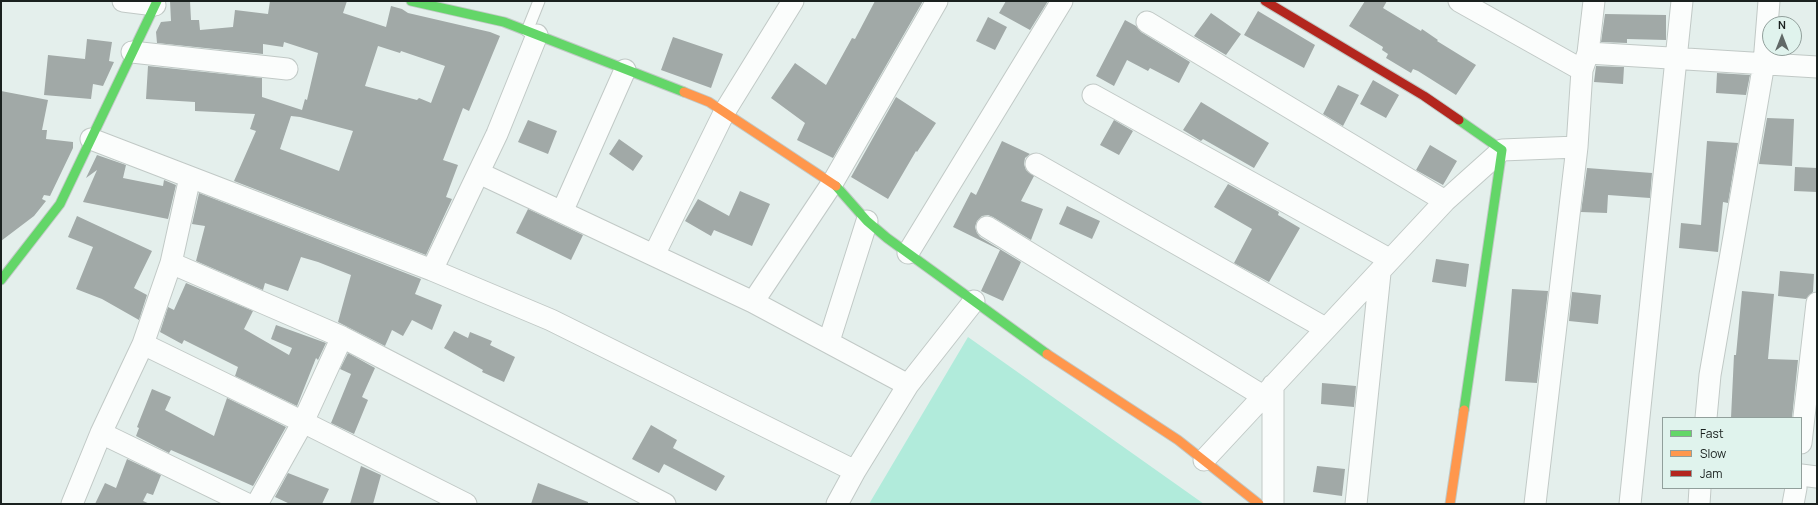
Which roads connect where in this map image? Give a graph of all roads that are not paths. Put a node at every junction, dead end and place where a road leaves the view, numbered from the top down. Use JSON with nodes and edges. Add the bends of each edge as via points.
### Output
{"nodes":[{"id":1,"x":123,"y":1,"type":"edge"},
{"id":2,"x":411,"y":1,"type":"edge"},
{"id":3,"x":540,"y":1,"type":"edge"},
{"id":4,"x":793,"y":1,"type":"edge"},
{"id":5,"x":937,"y":1,"type":"edge"},
{"id":6,"x":1062,"y":1,"type":"edge"},
{"id":7,"x":1265,"y":1,"type":"edge"},
{"id":8,"x":1459,"y":1,"type":"edge"},
{"id":9,"x":1594,"y":1,"type":"edge"},
{"id":10,"x":1682,"y":1,"type":"edge"},
{"id":11,"x":1769,"y":1,"type":"edge"},
{"id":12,"x":156,"y":3,"type":"edge"},
{"id":13,"x":1147,"y":22,"type":"dead end"},
{"id":14,"x":532,"y":33,"type":"junction"},
{"id":15,"x":132,"y":52,"type":"junction"},
{"id":16,"x":1676,"y":59,"type":"junction"},
{"id":17,"x":1585,"y":62,"type":"junction"},
{"id":18,"x":1764,"y":63,"type":"junction"},
{"id":19,"x":1817,"y":67,"type":"edge"},
{"id":20,"x":287,"y":69,"type":"dead end"},
{"id":21,"x":625,"y":70,"type":"junction"},
{"id":22,"x":1093,"y":95,"type":"dead end"},
{"id":23,"x":725,"y":111,"type":"junction"},
{"id":24,"x":91,"y":139,"type":"junction"},
{"id":25,"x":1577,"y":147,"type":"junction"},
{"id":26,"x":1502,"y":150,"type":"junction"},
{"id":27,"x":1036,"y":164,"type":"dead end"},
{"id":28,"x":479,"y":173,"type":"junction"},
{"id":29,"x":190,"y":177,"type":"junction"},
{"id":30,"x":833,"y":182,"type":"junction"},
{"id":31,"x":1445,"y":201,"type":"junction"},
{"id":32,"x":562,"y":212,"type":"junction"},
{"id":33,"x":867,"y":221,"type":"junction"},
{"id":34,"x":986,"y":227,"type":"dead end"},
{"id":35,"x":908,"y":254,"type":"junction"},
{"id":36,"x":654,"y":255,"type":"junction"},
{"id":37,"x":171,"y":263,"type":"junction"},
{"id":38,"x":1384,"y":266,"type":"junction"},
{"id":39,"x":432,"y":270,"type":"junction"},
{"id":40,"x":1,"y":280,"type":"edge"},
{"id":41,"x":974,"y":301,"type":"junction"},
{"id":42,"x":753,"y":302,"type":"junction"},
{"id":43,"x":1817,"y":304,"type":"edge"},
{"id":44,"x":1326,"y":328,"type":"junction"},
{"id":45,"x":342,"y":337,"type":"junction"},
{"id":46,"x":829,"y":341,"type":"junction"},
{"id":47,"x":143,"y":344,"type":"junction"},
{"id":48,"x":908,"y":386,"type":"junction"},
{"id":49,"x":1268,"y":391,"type":"junction"},
{"id":50,"x":1706,"y":417,"type":"edge"},
{"id":51,"x":303,"y":422,"type":"junction"},
{"id":52,"x":101,"y":433,"type":"junction"},
{"id":53,"x":1802,"y":434,"type":"edge"},
{"id":54,"x":1204,"y":460,"type":"junction"},
{"id":55,"x":855,"y":471,"type":"junction"},
{"id":56,"x":1802,"y":475,"type":"edge"},
{"id":57,"x":1817,"y":477,"type":"edge"},
{"id":58,"x":1700,"y":489,"type":"edge"},
{"id":59,"x":1796,"y":489,"type":"edge"},
{"id":60,"x":72,"y":504,"type":"edge"},
{"id":61,"x":247,"y":504,"type":"edge"},
{"id":62,"x":257,"y":504,"type":"edge"},
{"id":63,"x":466,"y":504,"type":"edge"},
{"id":64,"x":665,"y":504,"type":"edge"},
{"id":65,"x":837,"y":504,"type":"edge"},
{"id":66,"x":1259,"y":504,"type":"edge"},
{"id":67,"x":1273,"y":504,"type":"edge"},
{"id":68,"x":1356,"y":504,"type":"edge"},
{"id":69,"x":1450,"y":504,"type":"edge"},
{"id":70,"x":1535,"y":504,"type":"edge"},
{"id":71,"x":1630,"y":504,"type":"edge"},
{"id":72,"x":1699,"y":504,"type":"edge"},
{"id":73,"x":1793,"y":504,"type":"edge"}],
"edges":[{"from":1,"to":12,"type":"street"},
{"from":2,"to":14,"type":"street","via":[[504,22]]},
{"from":3,"to":14,"type":"lane"},
{"from":4,"to":23,"type":"street"},
{"from":5,"to":30,"type":"street"},
{"from":6,"to":35,"type":"street"},
{"from":7,"to":26,"type":"street","via":[[1424,96]]},
{"from":8,"to":17,"type":"street"},
{"from":9,"to":17,"type":"street"},
{"from":10,"to":16,"type":"street"},
{"from":11,"to":18,"type":"street"},
{"from":12,"to":15,"type":"street"},
{"from":13,"to":31,"type":"street"},
{"from":14,"to":21,"type":"street"},
{"from":14,"to":28,"type":"street","via":[[497,134]]},
{"from":15,"to":20,"type":"street"},
{"from":15,"to":24,"type":"street"},
{"from":16,"to":17,"type":"street"},
{"from":16,"to":18,"type":"street"},
{"from":16,"to":71,"type":"street"},
{"from":17,"to":25,"type":"street"},
{"from":18,"to":19,"type":"street"},
{"from":18,"to":50,"type":"street","via":[[1710,375]]},
{"from":21,"to":23,"type":"street","via":[[709,102]]},
{"from":21,"to":32,"type":"street"},
{"from":22,"to":38,"type":"street"},
{"from":23,"to":30,"type":"street"},
{"from":23,"to":36,"type":"street"},
{"from":24,"to":29,"type":"street"},
{"from":24,"to":40,"type":"street","via":[[60,204]]},
{"from":25,"to":26,"type":"street"},
{"from":25,"to":70,"type":"street"},
{"from":26,"to":31,"type":"street"},
{"from":26,"to":69,"type":"street"},
{"from":27,"to":44,"type":"street"},
{"from":28,"to":32,"type":"street"},
{"from":28,"to":39,"type":"street"},
{"from":29,"to":37,"type":"street"},
{"from":29,"to":39,"type":"street"},
{"from":30,"to":33,"type":"street"},
{"from":30,"to":42,"type":"street"},
{"from":31,"to":38,"type":"street"},
{"from":32,"to":36,"type":"street"},
{"from":33,"to":35,"type":"street"},
{"from":33,"to":46,"type":"street"},
{"from":34,"to":49,"type":"street"},
{"from":35,"to":41,"type":"street"},
{"from":36,"to":42,"type":"street"},
{"from":37,"to":45,"type":"street"},
{"from":37,"to":47,"type":"street"},
{"from":38,"to":44,"type":"street"},
{"from":38,"to":68,"type":"street"},
{"from":39,"to":55,"type":"street","via":[[551,320]]},
{"from":41,"to":48,"type":"street"},
{"from":41,"to":54,"type":"street","via":[[1048,355],[1178,440]]},
{"from":42,"to":46,"type":"street"},
{"from":43,"to":53,"type":"street"},
{"from":44,"to":49,"type":"street"},
{"from":45,"to":51,"type":"street"},
{"from":45,"to":64,"type":"street"},
{"from":46,"to":48,"type":"street"},
{"from":47,"to":51,"type":"street"},
{"from":47,"to":52,"type":"street"},
{"from":48,"to":55,"type":"street"},
{"from":49,"to":54,"type":"street"},
{"from":49,"to":67,"type":"street"},
{"from":51,"to":62,"type":"street"},
{"from":51,"to":63,"type":"street"},
{"from":52,"to":60,"type":"street"},
{"from":52,"to":61,"type":"street"},
{"from":54,"to":66,"type":"street"},
{"from":55,"to":65,"type":"street"},
{"from":56,"to":57,"type":"street"},
{"from":58,"to":72,"type":"street"},
{"from":59,"to":73,"type":"street"}]}
